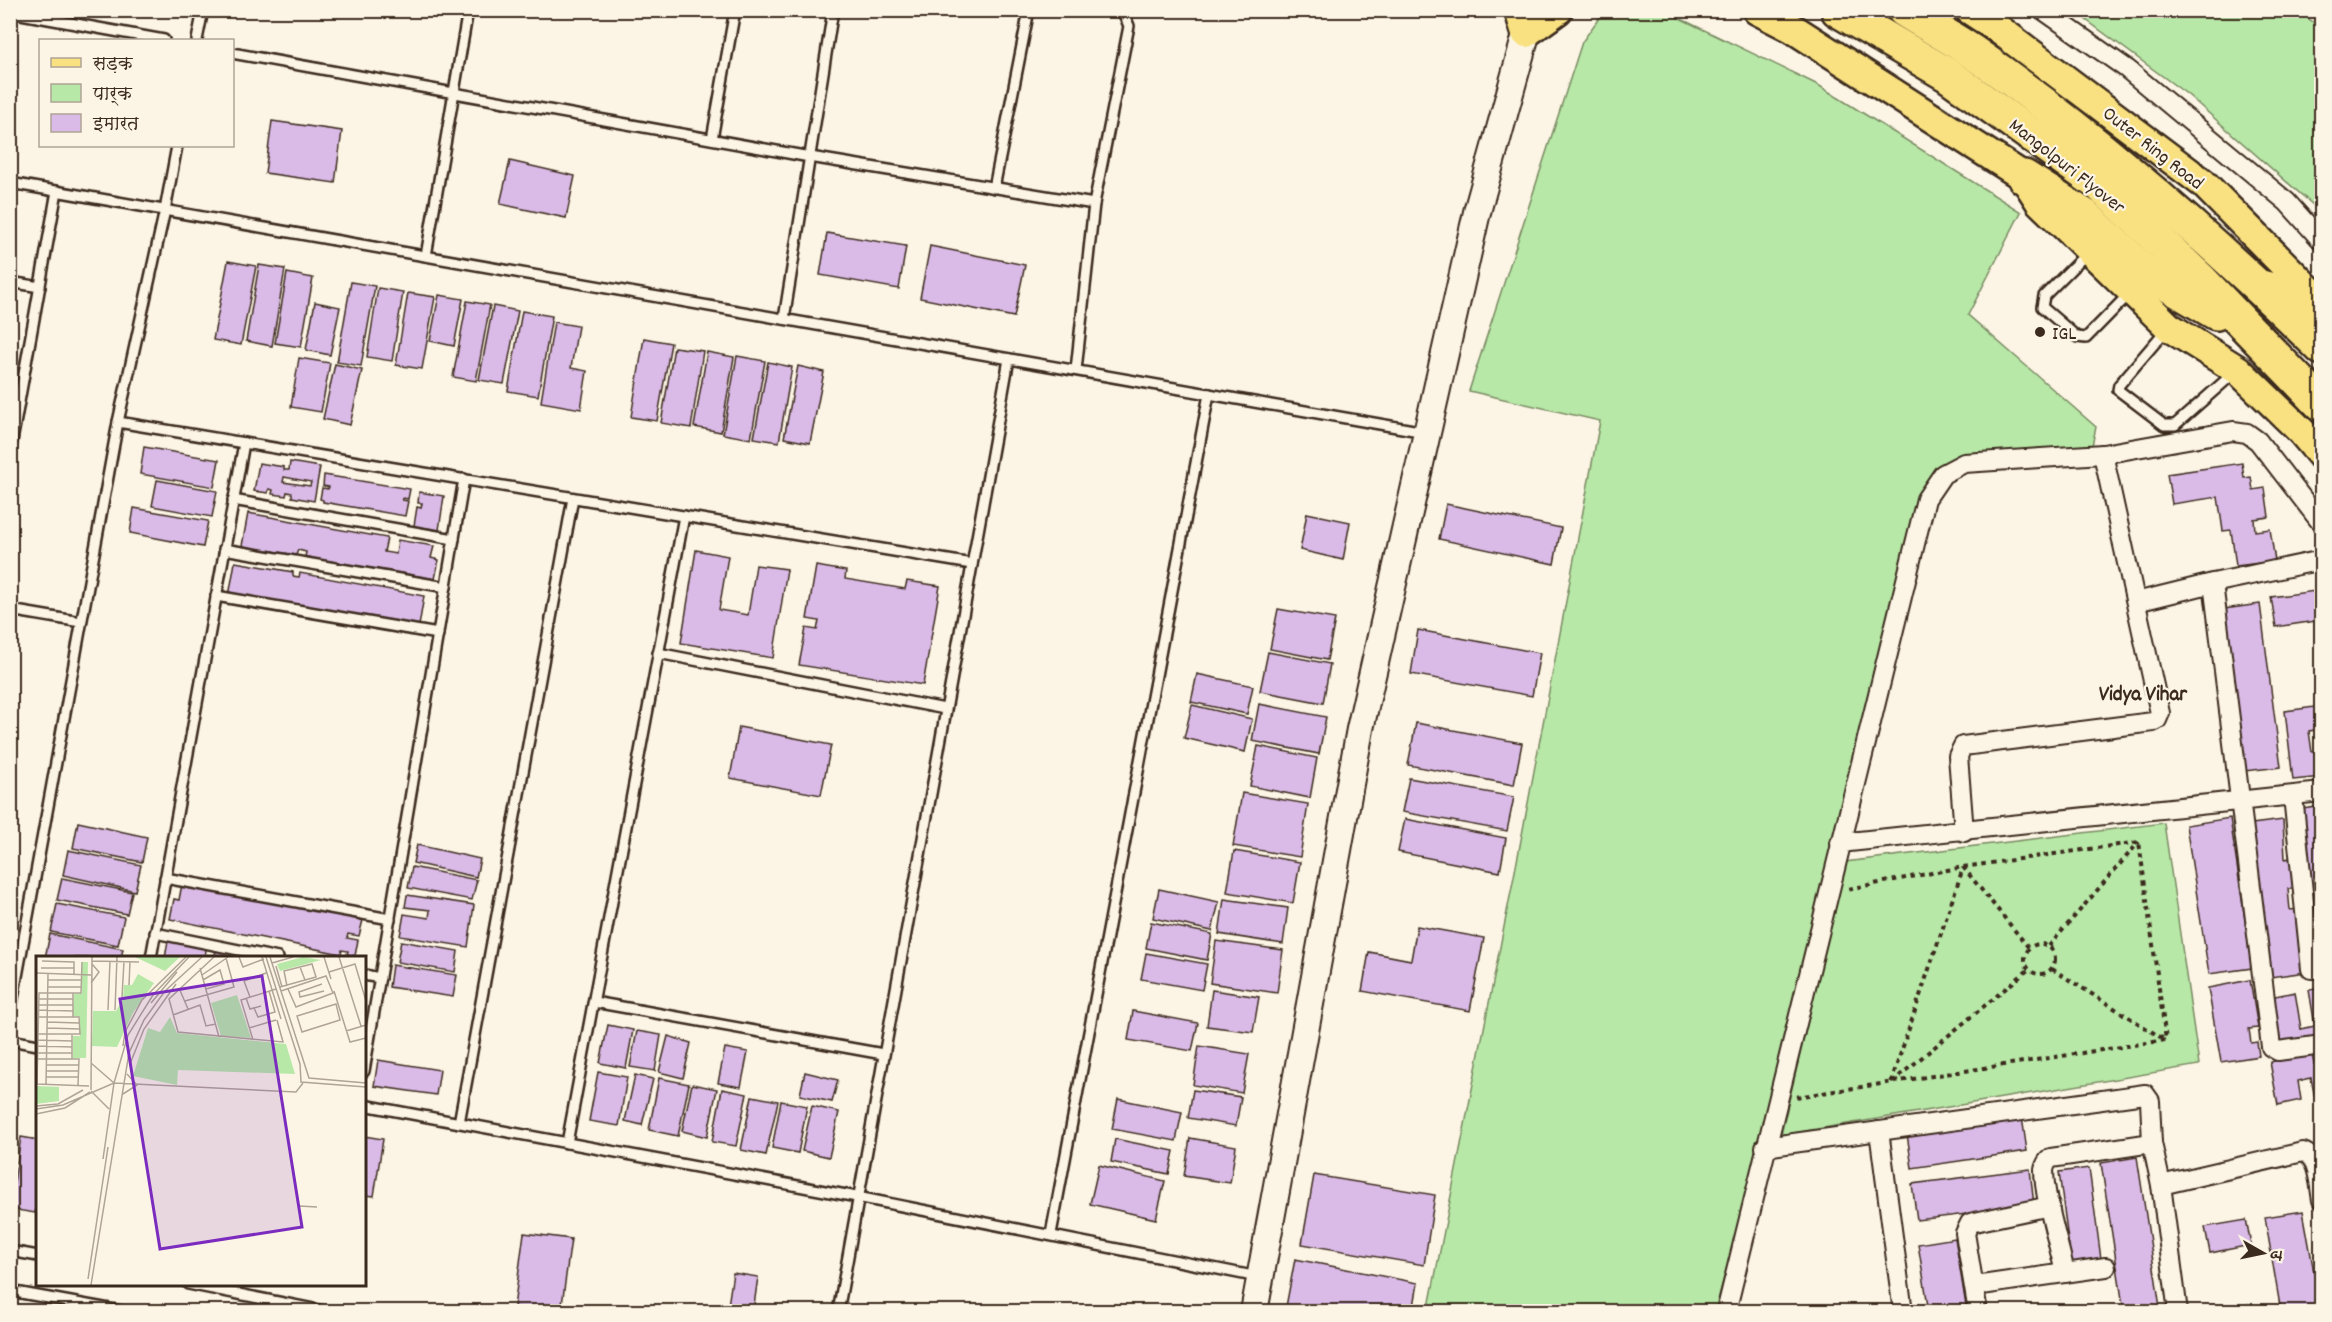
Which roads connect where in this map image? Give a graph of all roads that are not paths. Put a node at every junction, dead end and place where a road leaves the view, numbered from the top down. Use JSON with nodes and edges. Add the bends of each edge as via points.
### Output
{"nodes":[{"id":1,"x":203,"y":10,"type":"edge"},
{"id":2,"x":468,"y":10,"type":"edge"},
{"id":3,"x":735,"y":10,"type":"edge"},
{"id":4,"x":833,"y":10,"type":"edge"},
{"id":5,"x":1029,"y":10,"type":"edge"},
{"id":6,"x":1119,"y":10,"type":"edge"},
{"id":7,"x":1558,"y":10,"type":"edge"},
{"id":8,"x":1757,"y":10,"type":"edge"},
{"id":9,"x":1838,"y":10,"type":"edge"},
{"id":10,"x":1904,"y":10,"type":"edge"},
{"id":11,"x":1970,"y":10,"type":"edge"},
{"id":12,"x":2043,"y":10,"type":"edge"},
{"id":13,"x":10,"y":12,"type":"edge"},
{"id":14,"x":1526,"y":18,"type":"edge"},
{"id":15,"x":158,"y":39,"type":"edge"},
{"id":16,"x":197,"y":39,"type":"edge"},
{"id":17,"x":234,"y":53,"type":"edge"},
{"id":18,"x":453,"y":93,"type":"junction"},
{"id":19,"x":712,"y":139,"type":"junction"},
{"id":20,"x":177,"y":147,"type":"edge"},
{"id":21,"x":810,"y":157,"type":"junction"},
{"id":22,"x":2024,"y":177,"type":"junction"},
{"id":23,"x":10,"y":183,"type":"edge"},
{"id":24,"x":994,"y":188,"type":"junction"},
{"id":25,"x":57,"y":191,"type":"junction"},
{"id":26,"x":1094,"y":204,"type":"junction"},
{"id":27,"x":165,"y":210,"type":"junction"},
{"id":28,"x":2322,"y":241,"type":"edge"},
{"id":29,"x":2090,"y":250,"type":"junction"},
{"id":30,"x":426,"y":256,"type":"junction"},
{"id":31,"x":2248,"y":276,"type":"junction"},
{"id":32,"x":10,"y":282,"type":"edge"},
{"id":33,"x":40,"y":287,"type":"junction"},
{"id":34,"x":2132,"y":291,"type":"junction"},
{"id":35,"x":2321,"y":302,"type":"edge"},
{"id":36,"x":784,"y":319,"type":"junction"},
{"id":37,"x":2169,"y":327,"type":"junction"},
{"id":38,"x":2254,"y":335,"type":"junction"},
{"id":39,"x":2322,"y":348,"type":"edge"},
{"id":40,"x":1009,"y":359,"type":"junction"},
{"id":41,"x":1076,"y":370,"type":"junction"},
{"id":42,"x":2238,"y":370,"type":"junction"},
{"id":43,"x":1209,"y":394,"type":"junction"},
{"id":44,"x":2322,"y":405,"type":"edge"},
{"id":45,"x":118,"y":422,"type":"junction"},
{"id":46,"x":1427,"y":432,"type":"junction"},
{"id":47,"x":244,"y":442,"type":"junction"},
{"id":48,"x":10,"y":452,"type":"edge"},
{"id":49,"x":2103,"y":454,"type":"junction"},
{"id":50,"x":2322,"y":456,"type":"edge"},
{"id":51,"x":464,"y":480,"type":"junction"},
{"id":52,"x":573,"y":498,"type":"junction"},
{"id":53,"x":233,"y":500,"type":"junction"},
{"id":54,"x":684,"y":516,"type":"junction"},
{"id":55,"x":2322,"y":524,"type":"edge"},
{"id":56,"x":454,"y":539,"type":"junction"},
{"id":57,"x":225,"y":549,"type":"junction"},
{"id":58,"x":2322,"y":560,"type":"edge"},
{"id":59,"x":972,"y":564,"type":"junction"},
{"id":60,"x":2213,"y":583,"type":"junction"},
{"id":61,"x":446,"y":587,"type":"junction"},
{"id":62,"x":216,"y":596,"type":"junction"},
{"id":63,"x":2136,"y":602,"type":"junction"},
{"id":64,"x":10,"y":609,"type":"edge"},
{"id":65,"x":81,"y":622,"type":"junction"},
{"id":66,"x":438,"y":634,"type":"junction"},
{"id":67,"x":658,"y":653,"type":"junction"},
{"id":68,"x":945,"y":709,"type":"junction"},
{"id":69,"x":2322,"y":792,"type":"edge"},
{"id":70,"x":2293,"y":796,"type":"junction"},
{"id":71,"x":2240,"y":800,"type":"junction"},
{"id":72,"x":1964,"y":832,"type":"junction"},
{"id":73,"x":1840,"y":843,"type":"junction"},
{"id":74,"x":165,"y":878,"type":"junction"},
{"id":75,"x":390,"y":919,"type":"junction"},
{"id":76,"x":155,"y":933,"type":"junction"},
{"id":77,"x":151,"y":956,"type":"edge"},
{"id":78,"x":273,"y":956,"type":"edge"},
{"id":79,"x":2322,"y":969,"type":"edge"},
{"id":80,"x":366,"y":975,"type":"edge"},
{"id":81,"x":380,"y":978,"type":"junction"},
{"id":82,"x":594,"y":1002,"type":"junction"},
{"id":83,"x":10,"y":1015,"type":"edge"},
{"id":84,"x":368,"y":1027,"type":"edge"},
{"id":85,"x":10,"y":1040,"type":"edge"},
{"id":86,"x":36,"y":1045,"type":"edge"},
{"id":87,"x":2322,"y":1046,"type":"edge"},
{"id":88,"x":366,"y":1049,"type":"edge"},
{"id":89,"x":883,"y":1054,"type":"junction"},
{"id":90,"x":366,"y":1105,"type":"edge"},
{"id":91,"x":459,"y":1123,"type":"junction"},
{"id":92,"x":1879,"y":1131,"type":"junction"},
{"id":93,"x":567,"y":1143,"type":"junction"},
{"id":94,"x":2152,"y":1143,"type":"junction"},
{"id":95,"x":1765,"y":1147,"type":"junction"},
{"id":96,"x":2161,"y":1185,"type":"junction"},
{"id":97,"x":858,"y":1197,"type":"junction"},
{"id":98,"x":2322,"y":1200,"type":"edge"},
{"id":99,"x":2050,"y":1206,"type":"junction"},
{"id":100,"x":1051,"y":1234,"type":"junction"},
{"id":101,"x":10,"y":1251,"type":"edge"},
{"id":102,"x":36,"y":1256,"type":"edge"},
{"id":103,"x":2106,"y":1267,"type":"dead end"},
{"id":104,"x":2065,"y":1273,"type":"junction"},
{"id":105,"x":1260,"y":1278,"type":"junction"},
{"id":106,"x":198,"y":1286,"type":"edge"},
{"id":107,"x":1975,"y":1286,"type":"junction"},
{"id":108,"x":10,"y":1292,"type":"edge"},
{"id":109,"x":126,"y":1311,"type":"edge"},
{"id":110,"x":329,"y":1311,"type":"edge"},
{"id":111,"x":838,"y":1311,"type":"edge"},
{"id":112,"x":1254,"y":1311,"type":"edge"},
{"id":113,"x":1726,"y":1311,"type":"edge"},
{"id":114,"x":1903,"y":1311,"type":"edge"},
{"id":115,"x":1978,"y":1311,"type":"edge"},
{"id":116,"x":2178,"y":1311,"type":"edge"}],
"edges":[{"from":1,"to":16,"type":"lane"},
{"from":2,"to":18,"type":"lane"},
{"from":3,"to":19,"type":"lane"},
{"from":4,"to":21,"type":"lane"},
{"from":5,"to":24,"type":"lane"},
{"from":6,"to":26,"type":"lane","via":[[1129,26]]},
{"from":7,"to":14,"type":"main road"},
{"from":8,"to":22,"type":"main road","via":[[1792,28]]},
{"from":9,"to":38,"type":"highway","name":"Mangolpuri Flyover","via":[[1948,75],[2099,184]]},
{"from":10,"to":31,"type":"highway","name":"Mangolpuri Flyover","via":[[1970,50],[2123,165]]},
{"from":11,"to":35,"type":"main road","name":"Outer Ring Road","via":[[2203,183]]},
{"from":12,"to":28,"type":"street","via":[[2154,91],[2287,202]]},
{"from":13,"to":15,"type":"lane"},
{"from":14,"to":46,"type":"street"},
{"from":17,"to":18,"type":"lane"},
{"from":18,"to":19,"type":"lane"},
{"from":18,"to":30,"type":"lane"},
{"from":19,"to":21,"type":"lane"},
{"from":20,"to":27,"type":"lane"},
{"from":21,"to":24,"type":"lane"},
{"from":21,"to":36,"type":"lane"},
{"from":22,"to":29,"type":"main road","via":[[2040,202]]},
{"from":22,"to":38,"type":"highway","via":[[2085,216],[2144,270]]},
{"from":23,"to":25,"type":"lane"},
{"from":24,"to":26,"type":"lane"},
{"from":25,"to":27,"type":"lane"},
{"from":25,"to":33,"type":"lane"},
{"from":26,"to":41,"type":"lane"},
{"from":27,"to":30,"type":"lane"},
{"from":27,"to":45,"type":"lane"},
{"from":29,"to":34,"type":"main road"},
{"from":29,"to":34,"type":"lane","via":[[2044,296],[2042,307],[2077,337],[2086,338]]},
{"from":30,"to":36,"type":"lane"},
{"from":31,"to":35,"type":"highway"},
{"from":31,"to":39,"type":"highway","name":"Mangolpuri Flyover"},
{"from":32,"to":33,"type":"lane"},
{"from":33,"to":48,"type":"lane"},
{"from":34,"to":37,"type":"main road"},
{"from":36,"to":40,"type":"lane"},
{"from":37,"to":42,"type":"main road"},
{"from":37,"to":42,"type":"lane","via":[[2118,390],[2164,425],[2175,425]]},
{"from":38,"to":44,"type":"highway","name":"Mangolpuri Flyover"},
{"from":40,"to":41,"type":"lane"},
{"from":40,"to":59,"type":"lane"},
{"from":41,"to":43,"type":"lane"},
{"from":42,"to":50,"type":"main road","via":[[2301,430]]},
{"from":43,"to":46,"type":"lane"},
{"from":43,"to":100,"type":"lane"},
{"from":45,"to":47,"type":"lane"},
{"from":45,"to":65,"type":"lane"},
{"from":46,"to":105,"type":"street","via":[[1360,729]]},
{"from":47,"to":51,"type":"lane"},
{"from":47,"to":53,"type":"lane"},
{"from":49,"to":55,"type":"street","via":[[2233,431],[2247,434],[2258,441]]},
{"from":49,"to":63,"type":"street"},
{"from":49,"to":73,"type":"street","via":[[1964,463],[1943,474],[1926,499]]},
{"from":51,"to":52,"type":"lane"},
{"from":51,"to":56,"type":"lane"},
{"from":52,"to":54,"type":"lane"},
{"from":52,"to":91,"type":"lane"},
{"from":53,"to":56,"type":"lane"},
{"from":53,"to":57,"type":"lane"},
{"from":54,"to":59,"type":"lane"},
{"from":54,"to":67,"type":"lane"},
{"from":56,"to":61,"type":"lane"},
{"from":57,"to":61,"type":"lane"},
{"from":57,"to":62,"type":"lane"},
{"from":58,"to":60,"type":"street"},
{"from":59,"to":68,"type":"lane"},
{"from":60,"to":63,"type":"street"},
{"from":60,"to":71,"type":"street"},
{"from":61,"to":66,"type":"lane"},
{"from":62,"to":66,"type":"lane"},
{"from":62,"to":74,"type":"lane"},
{"from":63,"to":72,"type":"street","via":[[2160,713],[2157,720],[1963,746],[1959,756]]},
{"from":64,"to":65,"type":"lane"},
{"from":65,"to":83,"type":"lane"},
{"from":66,"to":75,"type":"lane"},
{"from":67,"to":68,"type":"lane"},
{"from":67,"to":82,"type":"lane"},
{"from":68,"to":89,"type":"lane"},
{"from":69,"to":70,"type":"street"},
{"from":70,"to":71,"type":"street"},
{"from":70,"to":79,"type":"street","via":[[2311,969]]},
{"from":71,"to":72,"type":"street"},
{"from":71,"to":87,"type":"street","via":[[2271,1047],[2278,1051]]},
{"from":72,"to":73,"type":"street"},
{"from":73,"to":95,"type":"street"},
{"from":74,"to":75,"type":"lane"},
{"from":74,"to":76,"type":"lane"},
{"from":75,"to":81,"type":"lane"},
{"from":76,"to":77,"type":"lane"},
{"from":76,"to":78,"type":"lane"},
{"from":80,"to":81,"type":"lane"},
{"from":81,"to":84,"type":"lane"},
{"from":82,"to":89,"type":"lane"},
{"from":82,"to":93,"type":"lane"},
{"from":84,"to":88,"type":"lane"},
{"from":85,"to":86,"type":"lane"},
{"from":89,"to":97,"type":"lane"},
{"from":90,"to":91,"type":"lane"},
{"from":91,"to":93,"type":"lane"},
{"from":92,"to":94,"type":"street","via":[[2145,1094],[2150,1101]]},
{"from":92,"to":95,"type":"street"},
{"from":92,"to":114,"type":"street"},
{"from":93,"to":97,"type":"lane"},
{"from":94,"to":96,"type":"street"},
{"from":94,"to":99,"type":"street","via":[[2046,1161]]},
{"from":95,"to":113,"type":"street"},
{"from":96,"to":98,"type":"street","via":[[2303,1152],[2314,1160]]},
{"from":96,"to":116,"type":"street"},
{"from":97,"to":100,"type":"lane"},
{"from":97,"to":111,"type":"lane"},
{"from":99,"to":104,"type":"street"},
{"from":99,"to":107,"type":"street","via":[[1970,1223],[1965,1233]]},
{"from":100,"to":105,"type":"lane"},
{"from":101,"to":102,"type":"lane"},
{"from":103,"to":104,"type":"street"},
{"from":104,"to":107,"type":"street"},
{"from":105,"to":112,"type":"street"},
{"from":106,"to":110,"type":"lane"},
{"from":107,"to":115,"type":"street"},
{"from":108,"to":109,"type":"lane"}]}
